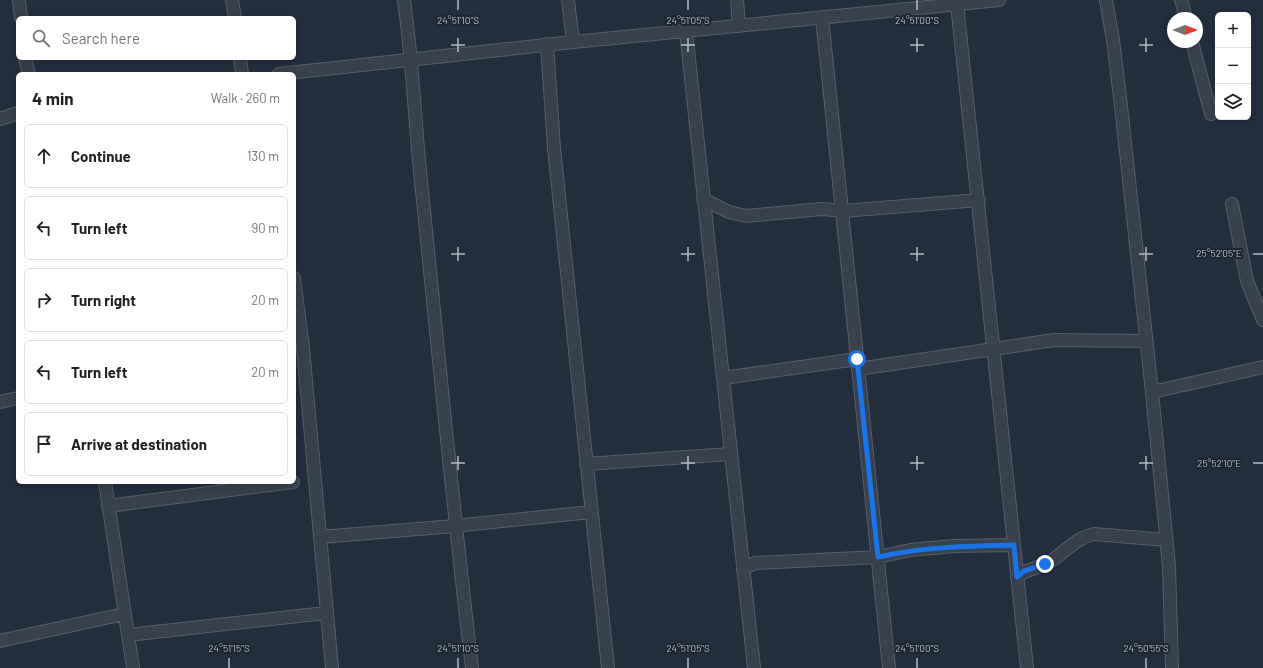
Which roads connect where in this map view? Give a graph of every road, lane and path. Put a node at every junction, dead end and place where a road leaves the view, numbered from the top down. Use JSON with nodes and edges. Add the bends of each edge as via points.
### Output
{"nodes":[{"id":1,"x":19,"y":0,"type":"edge"},
{"id":2,"x":232,"y":0,"type":"edge"},
{"id":3,"x":404,"y":0,"type":"edge"},
{"id":4,"x":568,"y":0,"type":"edge"},
{"id":5,"x":737,"y":0,"type":"edge"},
{"id":6,"x":999,"y":0,"type":"edge"},
{"id":7,"x":1106,"y":0,"type":"edge"},
{"id":8,"x":1180,"y":0,"type":"edge"},
{"id":9,"x":937,"y":3,"type":"edge"},
{"id":10,"x":957,"y":4,"type":"junction"},
{"id":11,"x":1184,"y":12,"type":"edge"},
{"id":12,"x":21,"y":16,"type":"edge"},
{"id":13,"x":234,"y":16,"type":"edge"},
{"id":14,"x":822,"y":17,"type":"junction"},
{"id":15,"x":739,"y":26,"type":"junction"},
{"id":16,"x":686,"y":31,"type":"junction"},
{"id":17,"x":573,"y":42,"type":"junction"},
{"id":18,"x":547,"y":44,"type":"junction"},
{"id":19,"x":1194,"y":48,"type":"edge"},
{"id":20,"x":412,"y":59,"type":"junction"},
{"id":21,"x":26,"y":60,"type":"edge"},
{"id":22,"x":240,"y":60,"type":"edge"},
{"id":23,"x":28,"y":72,"type":"edge"},
{"id":24,"x":242,"y":72,"type":"edge"},
{"id":25,"x":296,"y":72,"type":"edge"},
{"id":26,"x":16,"y":114,"type":"edge"},
{"id":27,"x":1211,"y":114,"type":"dead end"},
{"id":28,"x":0,"y":119,"type":"edge"},
{"id":29,"x":703,"y":199,"type":"junction"},
{"id":30,"x":979,"y":200,"type":"junction"},
{"id":31,"x":1232,"y":204,"type":"dead end"},
{"id":32,"x":842,"y":211,"type":"junction"},
{"id":33,"x":296,"y":313,"type":"edge"},
{"id":34,"x":1263,"y":320,"type":"edge"},
{"id":35,"x":1146,"y":341,"type":"junction"},
{"id":36,"x":298,"y":348,"type":"edge"},
{"id":37,"x":995,"y":349,"type":"junction"},
{"id":38,"x":858,"y":364,"type":"junction"},
{"id":39,"x":1263,"y":367,"type":"edge"},
{"id":40,"x":722,"y":378,"type":"junction"},
{"id":41,"x":1152,"y":392,"type":"junction"},
{"id":42,"x":16,"y":398,"type":"edge"},
{"id":43,"x":0,"y":402,"type":"edge"},
{"id":44,"x":730,"y":454,"type":"junction"},
{"id":45,"x":586,"y":464,"type":"junction"},
{"id":46,"x":314,"y":479,"type":"junction"},
{"id":47,"x":296,"y":482,"type":"edge"},
{"id":48,"x":104,"y":484,"type":"edge"},
{"id":49,"x":278,"y":484,"type":"edge"},
{"id":50,"x":108,"y":506,"type":"junction"},
{"id":51,"x":591,"y":512,"type":"junction"},
{"id":52,"x":455,"y":526,"type":"junction"},
{"id":53,"x":320,"y":537,"type":"junction"},
{"id":54,"x":1166,"y":540,"type":"junction"},
{"id":55,"x":1014,"y":545,"type":"junction"},
{"id":56,"x":878,"y":557,"type":"junction"},
{"id":57,"x":743,"y":569,"type":"junction"},
{"id":58,"x":1017,"y":577,"type":"junction"},
{"id":59,"x":326,"y":613,"type":"junction"},
{"id":60,"x":124,"y":614,"type":"junction"},
{"id":61,"x":128,"y":635,"type":"junction"},
{"id":62,"x":0,"y":641,"type":"edge"},
{"id":63,"x":133,"y":668,"type":"edge"},
{"id":64,"x":332,"y":668,"type":"edge"},
{"id":65,"x":472,"y":668,"type":"edge"},
{"id":66,"x":608,"y":668,"type":"edge"},
{"id":67,"x":754,"y":668,"type":"edge"},
{"id":68,"x":889,"y":668,"type":"edge"},
{"id":69,"x":1027,"y":668,"type":"edge"},
{"id":70,"x":1172,"y":668,"type":"edge"}],
"edges":[{"from":1,"to":12,"type":"street"},
{"from":2,"to":13,"type":"street"},
{"from":3,"to":20,"type":"street"},
{"from":4,"to":17,"type":"street"},
{"from":5,"to":15,"type":"street"},
{"from":6,"to":10,"type":"street"},
{"from":7,"to":35,"type":"street","via":[[1121,106]]},
{"from":8,"to":11,"type":"street"},
{"from":9,"to":10,"type":"street"},
{"from":9,"to":14,"type":"street"},
{"from":10,"to":30,"type":"street"},
{"from":14,"to":15,"type":"street"},
{"from":14,"to":32,"type":"street"},
{"from":15,"to":16,"type":"street"},
{"from":16,"to":17,"type":"street"},
{"from":16,"to":29,"type":"street"},
{"from":17,"to":18,"type":"street"},
{"from":18,"to":20,"type":"street"},
{"from":18,"to":45,"type":"street","via":[[554,148]]},
{"from":19,"to":27,"type":"street"},
{"from":20,"to":25,"type":"street"},
{"from":20,"to":52,"type":"street","via":[[417,149]]},
{"from":21,"to":23,"type":"street"},
{"from":22,"to":24,"type":"street"},
{"from":26,"to":28,"type":"street"},
{"from":29,"to":32,"type":"street","via":[[729,212],[746,216],[822,209]]},
{"from":29,"to":40,"type":"street"},
{"from":30,"to":32,"type":"street"},
{"from":30,"to":37,"type":"street"},
{"from":31,"to":34,"type":"street","via":[[1247,281]]},
{"from":32,"to":38,"type":"street"},
{"from":33,"to":36,"type":"street"},
{"from":35,"to":37,"type":"street","via":[[1054,340]]},
{"from":35,"to":41,"type":"street"},
{"from":36,"to":46,"type":"street"},
{"from":37,"to":38,"type":"street"},
{"from":37,"to":55,"type":"street"},
{"from":38,"to":40,"type":"street"},
{"from":38,"to":56,"type":"street"},
{"from":39,"to":41,"type":"street"},
{"from":40,"to":44,"type":"street"},
{"from":41,"to":54,"type":"street"},
{"from":42,"to":43,"type":"street"},
{"from":44,"to":45,"type":"street"},
{"from":44,"to":57,"type":"street"},
{"from":45,"to":51,"type":"street"},
{"from":46,"to":47,"type":"street"},
{"from":46,"to":53,"type":"street"},
{"from":48,"to":50,"type":"street"},
{"from":49,"to":50,"type":"street"},
{"from":50,"to":60,"type":"street"},
{"from":51,"to":52,"type":"street"},
{"from":51,"to":66,"type":"street"},
{"from":52,"to":53,"type":"street"},
{"from":52,"to":65,"type":"street"},
{"from":53,"to":59,"type":"street"},
{"from":54,"to":58,"type":"street","via":[[1094,534],[1084,536],[1053,560],[1024,571]]},
{"from":54,"to":70,"type":"street"},
{"from":55,"to":56,"type":"street","via":[[954,546],[910,550]]},
{"from":55,"to":58,"type":"street"},
{"from":56,"to":57,"type":"street","via":[[755,563]]},
{"from":56,"to":68,"type":"street"},
{"from":57,"to":67,"type":"street"},
{"from":58,"to":69,"type":"street"},
{"from":59,"to":61,"type":"street"},
{"from":59,"to":64,"type":"street"},
{"from":60,"to":61,"type":"street"},
{"from":60,"to":62,"type":"street"},
{"from":61,"to":63,"type":"street"}]}
